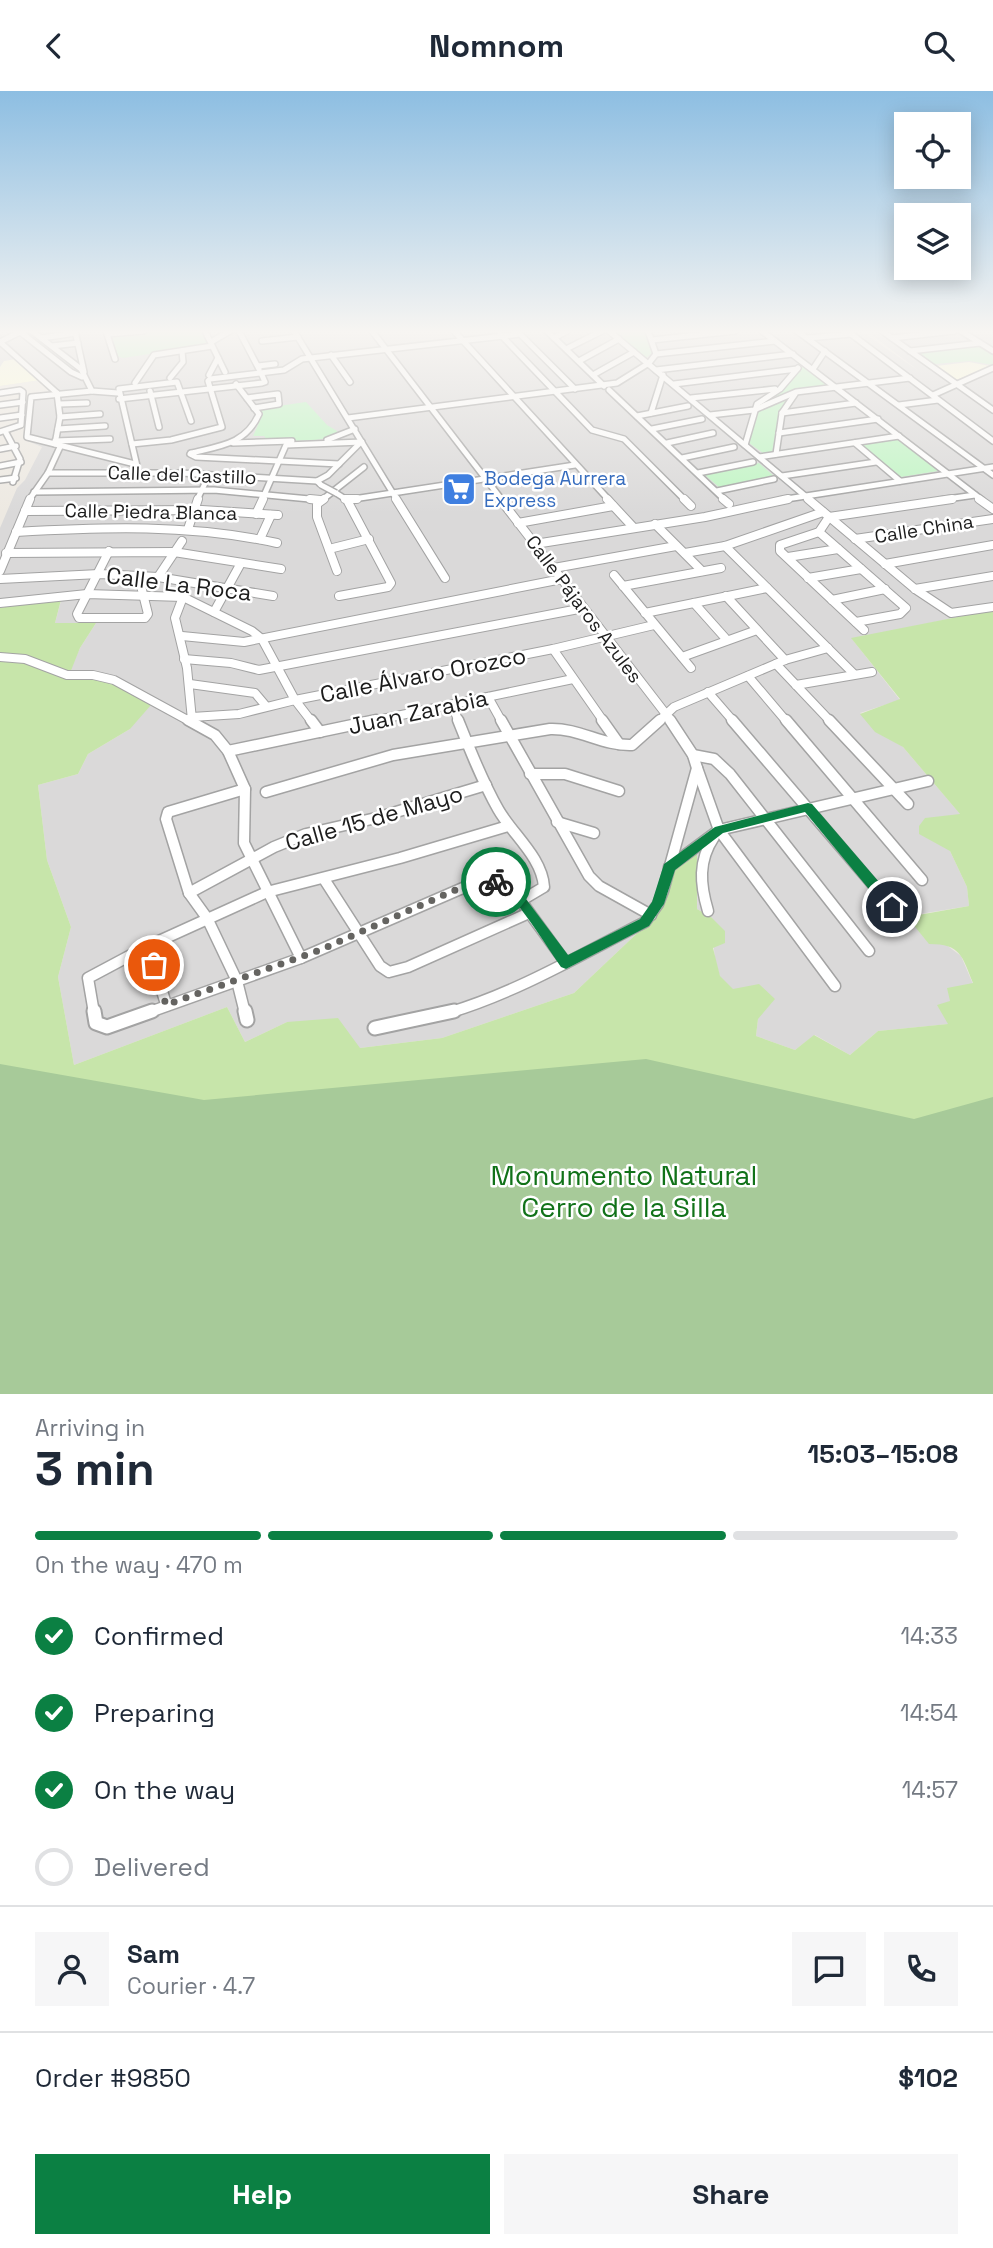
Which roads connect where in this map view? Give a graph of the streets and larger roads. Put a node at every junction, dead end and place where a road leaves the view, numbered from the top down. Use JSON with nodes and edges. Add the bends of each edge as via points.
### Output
{"nodes":[{"id":1,"x":21,"y":392,"type":"edge"},
{"id":2,"x":78,"y":392,"type":"edge"},
{"id":3,"x":99,"y":392,"type":"edge"},
{"id":4,"x":126,"y":392,"type":"edge"},
{"id":5,"x":150,"y":392,"type":"edge"},
{"id":6,"x":181,"y":392,"type":"joint"},
{"id":7,"x":211,"y":392,"type":"edge"},
{"id":8,"x":242,"y":392,"type":"edge"},
{"id":9,"x":332,"y":392,"type":"edge"},
{"id":10,"x":418,"y":392,"type":"edge"},
{"id":11,"x":509,"y":392,"type":"edge"},
{"id":12,"x":555,"y":392,"type":"joint"},
{"id":13,"x":611,"y":392,"type":"edge"},
{"id":14,"x":658,"y":392,"type":"edge"},
{"id":15,"x":683,"y":392,"type":"edge"},
{"id":16,"x":752,"y":392,"type":"edge"},
{"id":17,"x":775,"y":392,"type":"edge"},
{"id":18,"x":796,"y":392,"type":"joint"},
{"id":19,"x":842,"y":392,"type":"edge"},
{"id":20,"x":880,"y":392,"type":"edge"},
{"id":21,"x":928,"y":392,"type":"edge"},
{"id":22,"x":946,"y":392,"type":"edge"},
{"id":23,"x":967,"y":392,"type":"edge"},
{"id":24,"x":57,"y":393,"type":"junction"},
{"id":25,"x":119,"y":394,"type":"junction"},
{"id":26,"x":151,"y":395,"type":"junction"},
{"id":27,"x":514,"y":397,"type":"junction"},
{"id":28,"x":247,"y":398,"type":"junction"},
{"id":29,"x":691,"y":398,"type":"junction"},
{"id":30,"x":936,"y":398,"type":"junction"},
{"id":31,"x":993,"y":398,"type":"edge"},
{"id":32,"x":23,"y":402,"type":"junction"},
{"id":33,"x":87,"y":403,"type":"dead end"},
{"id":34,"x":856,"y":403,"type":"junction"},
{"id":35,"x":983,"y":403,"type":"junction"},
{"id":36,"x":60,"y":404,"type":"junction"},
{"id":37,"x":0,"y":405,"type":"edge"},
{"id":38,"x":899,"y":405,"type":"junction"},
{"id":39,"x":688,"y":406,"type":"dead end"},
{"id":40,"x":430,"y":407,"type":"junction"},
{"id":41,"x":254,"y":408,"type":"junction"},
{"id":42,"x":754,"y":410,"type":"junction"},
{"id":43,"x":993,"y":410,"type":"edge"},
{"id":44,"x":651,"y":413,"type":"junction"},
{"id":45,"x":782,"y":413,"type":"junction"},
{"id":46,"x":100,"y":414,"type":"dead end"},
{"id":47,"x":22,"y":415,"type":"junction"},
{"id":48,"x":710,"y":415,"type":"junction"},
{"id":49,"x":637,"y":416,"type":"junction"},
{"id":50,"x":60,"y":417,"type":"junction"},
{"id":51,"x":0,"y":418,"type":"edge"},
{"id":52,"x":348,"y":418,"type":"junction"},
{"id":53,"x":702,"y":419,"type":"dead end"},
{"id":54,"x":878,"y":419,"type":"junction"},
{"id":55,"x":105,"y":426,"type":"dead end"},
{"id":56,"x":159,"y":427,"type":"dead end"},
{"id":57,"x":58,"y":429,"type":"junction"},
{"id":58,"x":355,"y":429,"type":"junction"},
{"id":59,"x":652,"y":429,"type":"junction"},
{"id":60,"x":210,"y":430,"type":"junction"},
{"id":61,"x":727,"y":431,"type":"junction"},
{"id":62,"x":3,"y":433,"type":"edge"},
{"id":63,"x":779,"y":433,"type":"junction"},
{"id":64,"x":899,"y":436,"type":"junction"},
{"id":65,"x":110,"y":439,"type":"dead end"},
{"id":66,"x":993,"y":440,"type":"edge"},
{"id":67,"x":362,"y":442,"type":"junction"},
{"id":68,"x":233,"y":443,"type":"junction"},
{"id":69,"x":316,"y":443,"type":"junction"},
{"id":70,"x":667,"y":443,"type":"junction"},
{"id":71,"x":855,"y":443,"type":"junction"},
{"id":72,"x":57,"y":444,"type":"junction"},
{"id":73,"x":132,"y":444,"type":"junction"},
{"id":74,"x":745,"y":445,"type":"junction"},
{"id":75,"x":16,"y":446,"type":"junction"},
{"id":76,"x":734,"y":447,"type":"dead end"},
{"id":77,"x":0,"y":449,"type":"edge"},
{"id":78,"x":776,"y":454,"type":"junction"},
{"id":79,"x":682,"y":458,"type":"junction"},
{"id":80,"x":756,"y":459,"type":"junction"},
{"id":81,"x":279,"y":460,"type":"junction"},
{"id":82,"x":375,"y":460,"type":"junction"},
{"id":83,"x":135,"y":461,"type":"junction"},
{"id":84,"x":21,"y":462,"type":"junction"},
{"id":85,"x":876,"y":462,"type":"junction"},
{"id":86,"x":341,"y":463,"type":"junction"},
{"id":87,"x":0,"y":465,"type":"edge"},
{"id":88,"x":575,"y":465,"type":"junction"},
{"id":89,"x":364,"y":467,"type":"junction"},
{"id":90,"x":993,"y":467,"type":"edge"},
{"id":91,"x":984,"y":468,"type":"junction"},
{"id":92,"x":48,"y":473,"type":"junction"},
{"id":93,"x":124,"y":473,"type":"junction"},
{"id":94,"x":141,"y":473,"type":"junction"},
{"id":95,"x":181,"y":473,"type":"junction"},
{"id":96,"x":698,"y":473,"type":"junction"},
{"id":97,"x":947,"y":474,"type":"junction"},
{"id":98,"x":209,"y":475,"type":"junction"},
{"id":99,"x":993,"y":475,"type":"edge"},
{"id":100,"x":782,"y":477,"type":"junction"},
{"id":101,"x":272,"y":478,"type":"junction"},
{"id":102,"x":484,"y":478,"type":"junction"},
{"id":103,"x":774,"y":479,"type":"dead end"},
{"id":104,"x":0,"y":480,"type":"edge"},
{"id":105,"x":900,"y":481,"type":"junction"},
{"id":106,"x":319,"y":483,"type":"junction"},
{"id":107,"x":117,"y":491,"type":"junction"},
{"id":108,"x":175,"y":491,"type":"junction"},
{"id":109,"x":200,"y":491,"type":"junction"},
{"id":110,"x":717,"y":491,"type":"junction"},
{"id":111,"x":34,"y":492,"type":"junction"},
{"id":112,"x":394,"y":492,"type":"junction"},
{"id":113,"x":267,"y":493,"type":"junction"},
{"id":114,"x":804,"y":495,"type":"junction"},
{"id":115,"x":975,"y":495,"type":"junction"},
{"id":116,"x":320,"y":500,"type":"junction"},
{"id":117,"x":347,"y":500,"type":"junction"},
{"id":118,"x":729,"y":504,"type":"dead end"},
{"id":119,"x":613,"y":506,"type":"junction"},
{"id":120,"x":691,"y":506,"type":"dead end"},
{"id":121,"x":993,"y":509,"type":"edge"},
{"id":122,"x":193,"y":510,"type":"junction"},
{"id":123,"x":25,"y":511,"type":"junction"},
{"id":124,"x":256,"y":514,"type":"junction"},
{"id":125,"x":826,"y":515,"type":"junction"},
{"id":126,"x":993,"y":519,"type":"edge"},
{"id":127,"x":518,"y":523,"type":"junction"},
{"id":128,"x":655,"y":524,"type":"junction"},
{"id":129,"x":633,"y":527,"type":"junction"},
{"id":130,"x":188,"y":529,"type":"junction"},
{"id":131,"x":16,"y":532,"type":"junction"},
{"id":132,"x":819,"y":532,"type":"junction"},
{"id":133,"x":260,"y":539,"type":"junction"},
{"id":134,"x":369,"y":539,"type":"junction"},
{"id":135,"x":855,"y":540,"type":"junction"},
{"id":136,"x":182,"y":541,"type":"dead end"},
{"id":137,"x":277,"y":543,"type":"dead end"},
{"id":138,"x":535,"y":544,"type":"junction"},
{"id":139,"x":993,"y":545,"type":"edge"},
{"id":140,"x":676,"y":546,"type":"junction"},
{"id":141,"x":725,"y":546,"type":"junction"},
{"id":142,"x":329,"y":549,"type":"junction"},
{"id":143,"x":838,"y":549,"type":"junction"},
{"id":144,"x":109,"y":551,"type":"junction"},
{"id":145,"x":174,"y":552,"type":"junction"},
{"id":146,"x":6,"y":553,"type":"junction"},
{"id":147,"x":685,"y":553,"type":"junction"},
{"id":148,"x":788,"y":557,"type":"junction"},
{"id":149,"x":241,"y":563,"type":"junction"},
{"id":150,"x":885,"y":564,"type":"junction"},
{"id":151,"x":554,"y":568,"type":"junction"},
{"id":152,"x":721,"y":568,"type":"dead end"},
{"id":153,"x":281,"y":569,"type":"dead end"},
{"id":154,"x":861,"y":569,"type":"junction"},
{"id":155,"x":0,"y":571,"type":"edge"},
{"id":156,"x":337,"y":571,"type":"dead end"},
{"id":157,"x":702,"y":571,"type":"junction"},
{"id":158,"x":99,"y":574,"type":"junction"},
{"id":159,"x":614,"y":575,"type":"dead end"},
{"id":160,"x":993,"y":576,"type":"edge"},
{"id":161,"x":158,"y":577,"type":"junction"},
{"id":162,"x":139,"y":578,"type":"junction"},
{"id":163,"x":445,"y":578,"type":"dead end"},
{"id":164,"x":808,"y":578,"type":"junction"},
{"id":165,"x":0,"y":579,"type":"edge"},
{"id":166,"x":562,"y":579,"type":"junction"},
{"id":167,"x":623,"y":586,"type":"junction"},
{"id":168,"x":767,"y":588,"type":"junction"},
{"id":169,"x":226,"y":589,"type":"junction"},
{"id":170,"x":885,"y":589,"type":"junction"},
{"id":171,"x":915,"y":589,"type":"junction"},
{"id":172,"x":87,"y":594,"type":"junction"},
{"id":173,"x":142,"y":595,"type":"junction"},
{"id":174,"x":273,"y":596,"type":"dead end"},
{"id":175,"x":339,"y":596,"type":"dead end"},
{"id":176,"x":726,"y":596,"type":"junction"},
{"id":177,"x":183,"y":597,"type":"junction"},
{"id":178,"x":832,"y":600,"type":"junction"},
{"id":179,"x":694,"y":603,"type":"junction"},
{"id":180,"x":0,"y":604,"type":"edge"},
{"id":181,"x":993,"y":607,"type":"edge"},
{"id":182,"x":584,"y":608,"type":"junction"},
{"id":183,"x":214,"y":612,"type":"junction"},
{"id":184,"x":645,"y":613,"type":"junction"},
{"id":185,"x":856,"y":622,"type":"junction"},
{"id":186,"x":654,"y":625,"type":"junction"},
{"id":187,"x":757,"y":630,"type":"junction"},
{"id":188,"x":864,"y":630,"type":"dead end"},
{"id":189,"x":182,"y":636,"type":"junction"},
{"id":190,"x":606,"y":638,"type":"junction"},
{"id":191,"x":262,"y":639,"type":"junction"},
{"id":192,"x":727,"y":640,"type":"junction"},
{"id":193,"x":828,"y":648,"type":"junction"},
{"id":194,"x":553,"y":649,"type":"junction"},
{"id":195,"x":0,"y":657,"type":"edge"},
{"id":196,"x":682,"y":657,"type":"junction"},
{"id":197,"x":184,"y":659,"type":"junction"},
{"id":198,"x":785,"y":660,"type":"junction"},
{"id":199,"x":776,"y":664,"type":"junction"},
{"id":200,"x":278,"y":667,"type":"junction"},
{"id":201,"x":691,"y":668,"type":"dead end"},
{"id":202,"x":872,"y":672,"type":"dead end"},
{"id":203,"x":854,"y":674,"type":"junction"},
{"id":204,"x":748,"y":676,"type":"junction"},
{"id":205,"x":573,"y":679,"type":"junction"},
{"id":206,"x":190,"y":684,"type":"junction"},
{"id":207,"x":796,"y":685,"type":"junction"},
{"id":208,"x":709,"y":692,"type":"junction"},
{"id":209,"x":488,"y":697,"type":"junction"},
{"id":210,"x":295,"y":700,"type":"junction"},
{"id":211,"x":453,"y":705,"type":"junction"},
{"id":212,"x":266,"y":706,"type":"junction"},
{"id":213,"x":664,"y":713,"type":"junction"},
{"id":214,"x":192,"y":720,"type":"junction"},
{"id":215,"x":320,"y":732,"type":"junction"},
{"id":216,"x":508,"y":737,"type":"junction"},
{"id":217,"x":467,"y":744,"type":"junction"},
{"id":218,"x":619,"y":744,"type":"junction"},
{"id":219,"x":228,"y":751,"type":"junction"},
{"id":220,"x":693,"y":755,"type":"junction"},
{"id":221,"x":696,"y":768,"type":"junction"},
{"id":222,"x":530,"y":773,"type":"junction"},
{"id":223,"x":928,"y":781,"type":"dead end"},
{"id":224,"x":486,"y":785,"type":"junction"},
{"id":225,"x":894,"y":788,"type":"junction"},
{"id":226,"x":245,"y":789,"type":"junction"},
{"id":227,"x":619,"y":791,"type":"dead end"},
{"id":228,"x":265,"y":792,"type":"dead end"},
{"id":229,"x":850,"y":798,"type":"junction"},
{"id":230,"x":908,"y":804,"type":"dead end"},
{"id":231,"x":808,"y":807,"type":"junction"},
{"id":232,"x":764,"y":818,"type":"junction"},
{"id":233,"x":557,"y":822,"type":"junction"},
{"id":234,"x":508,"y":826,"type":"junction"},
{"id":235,"x":717,"y":831,"type":"junction"},
{"id":236,"x":594,"y":833,"type":"dead end"},
{"id":237,"x":250,"y":859,"type":"junction"},
{"id":238,"x":669,"y":867,"type":"junction"},
{"id":239,"x":324,"y":879,"type":"junction"},
{"id":240,"x":922,"y":880,"type":"dead end"},
{"id":241,"x":267,"y":892,"type":"junction"},
{"id":242,"x":189,"y":893,"type":"junction"},
{"id":243,"x":522,"y":901,"type":"junction"},
{"id":244,"x":892,"y":907,"type":"dead end"},
{"id":245,"x":708,"y":911,"type":"dead end"},
{"id":246,"x":529,"y":913,"type":"junction"},
{"id":247,"x":651,"y":915,"type":"junction"},
{"id":248,"x":207,"y":918,"type":"junction"},
{"id":249,"x":359,"y":935,"type":"junction"},
{"id":250,"x":148,"y":946,"type":"junction"},
{"id":251,"x":869,"y":951,"type":"dead end"},
{"id":252,"x":301,"y":958,"type":"junction"},
{"id":253,"x":566,"y":963,"type":"junction"},
{"id":254,"x":237,"y":981,"type":"junction"},
{"id":255,"x":835,"y":985,"type":"dead end"},
{"id":256,"x":166,"y":1005,"type":"junction"},
{"id":257,"x":247,"y":1020,"type":"dead end"},
{"id":258,"x":375,"y":1028,"type":"dead end"}],
"edges":[{"from":1,"to":32,"type":"street"},
{"from":2,"to":24,"type":"street"},
{"from":3,"to":25,"type":"street"},
{"from":4,"to":25,"type":"street"},
{"from":5,"to":26,"type":"street"},
{"from":6,"to":26,"type":"street"},
{"from":6,"to":60,"type":"street","via":[[192,425]]},
{"from":7,"to":60,"type":"street","via":[[223,424]]},
{"from":8,"to":28,"type":"street"},
{"from":9,"to":52,"type":"street"},
{"from":10,"to":40,"type":"street","name":"Calle Pájaros Azules"},
{"from":11,"to":27,"type":"street"},
{"from":12,"to":27,"type":"street"},
{"from":12,"to":120,"type":"street","via":[[594,431],[624,439]]},
{"from":13,"to":49,"type":"street"},
{"from":14,"to":44,"type":"street"},
{"from":15,"to":29,"type":"street"},
{"from":16,"to":29,"type":"street"},
{"from":17,"to":42,"type":"street"},
{"from":18,"to":42,"type":"street"},
{"from":18,"to":45,"type":"street"},
{"from":19,"to":34,"type":"street"},
{"from":20,"to":38,"type":"street"},
{"from":21,"to":30,"type":"street"},
{"from":22,"to":30,"type":"street"},
{"from":23,"to":35,"type":"street"},
{"from":24,"to":36,"type":"street"},
{"from":24,"to":72,"type":"street","via":[[30,397],[27,437]]},
{"from":25,"to":26,"type":"street"},
{"from":25,"to":73,"type":"street"},
{"from":26,"to":56,"type":"street"},
{"from":27,"to":40,"type":"street"},
{"from":27,"to":88,"type":"street"},
{"from":28,"to":41,"type":"street"},
{"from":28,"to":41,"type":"street","via":[[278,394],[279,404]]},
{"from":29,"to":48,"type":"street"},
{"from":30,"to":38,"type":"street"},
{"from":30,"to":66,"type":"street"},
{"from":31,"to":35,"type":"street"},
{"from":32,"to":37,"type":"street"},
{"from":32,"to":47,"type":"street"},
{"from":33,"to":36,"type":"street"},
{"from":34,"to":45,"type":"street"},
{"from":34,"to":54,"type":"street"},
{"from":35,"to":43,"type":"street"},
{"from":36,"to":50,"type":"street"},
{"from":38,"to":91,"type":"street"},
{"from":39,"to":44,"type":"street"},
{"from":40,"to":52,"type":"street"},
{"from":40,"to":102,"type":"street","name":"Calle Pájaros Azules"},
{"from":41,"to":68,"type":"street","via":[[259,415],[252,431]]},
{"from":42,"to":48,"type":"street"},
{"from":42,"to":74,"type":"street"},
{"from":44,"to":49,"type":"street"},
{"from":45,"to":63,"type":"street"},
{"from":46,"to":50,"type":"street"},
{"from":47,"to":51,"type":"street"},
{"from":47,"to":62,"type":"street","via":[[21,425]]},
{"from":48,"to":61,"type":"street"},
{"from":49,"to":59,"type":"street"},
{"from":50,"to":57,"type":"street"},
{"from":52,"to":58,"type":"street"},
{"from":53,"to":59,"type":"street"},
{"from":54,"to":63,"type":"street"},
{"from":54,"to":64,"type":"street"},
{"from":55,"to":57,"type":"street"},
{"from":57,"to":72,"type":"street"},
{"from":58,"to":67,"type":"street"},
{"from":58,"to":69,"type":"street"},
{"from":59,"to":70,"type":"street"},
{"from":60,"to":73,"type":"street"},
{"from":61,"to":70,"type":"street"},
{"from":61,"to":74,"type":"street"},
{"from":62,"to":75,"type":"street"},
{"from":63,"to":78,"type":"street"},
{"from":64,"to":71,"type":"street"},
{"from":64,"to":97,"type":"street"},
{"from":65,"to":72,"type":"street"},
{"from":67,"to":69,"type":"street"},
{"from":67,"to":82,"type":"street"},
{"from":67,"to":86,"type":"street"},
{"from":68,"to":69,"type":"street"},
{"from":68,"to":81,"type":"street","via":[[190,454]]},
{"from":69,"to":81,"type":"street","via":[[289,443]]},
{"from":70,"to":79,"type":"street"},
{"from":71,"to":78,"type":"street"},
{"from":71,"to":85,"type":"street"},
{"from":72,"to":83,"type":"street"},
{"from":72,"to":92,"type":"street"},
{"from":73,"to":83,"type":"street"},
{"from":74,"to":80,"type":"street"},
{"from":75,"to":77,"type":"street"},
{"from":75,"to":84,"type":"street"},
{"from":76,"to":79,"type":"street"},
{"from":78,"to":80,"type":"street"},
{"from":79,"to":96,"type":"street"},
{"from":80,"to":96,"type":"street"},
{"from":80,"to":100,"type":"street"},
{"from":81,"to":86,"type":"street"},
{"from":81,"to":101,"type":"street"},
{"from":82,"to":89,"type":"street"},
{"from":82,"to":112,"type":"street"},
{"from":83,"to":94,"type":"street"},
{"from":84,"to":87,"type":"street"},
{"from":84,"to":104,"type":"street","via":[[14,480]]},
{"from":85,"to":100,"type":"street"},
{"from":85,"to":105,"type":"street"},
{"from":86,"to":89,"type":"street"},
{"from":86,"to":106,"type":"street"},
{"from":88,"to":102,"type":"street"},
{"from":88,"to":119,"type":"street"},
{"from":89,"to":116,"type":"street"},
{"from":90,"to":91,"type":"street"},
{"from":91,"to":97,"type":"street"},
{"from":91,"to":99,"type":"street"},
{"from":92,"to":93,"type":"street","name":"Calle del Castillo"},
{"from":92,"to":111,"type":"street"},
{"from":93,"to":94,"type":"street","name":"Calle del Castillo"},
{"from":93,"to":107,"type":"street"},
{"from":94,"to":95,"type":"street","name":"Calle del Castillo"},
{"from":95,"to":98,"type":"street","name":"Calle del Castillo"},
{"from":95,"to":108,"type":"street"},
{"from":96,"to":110,"type":"street"},
{"from":97,"to":105,"type":"street"},
{"from":97,"to":115,"type":"street"},
{"from":98,"to":101,"type":"street","name":"Calle del Castillo"},
{"from":98,"to":109,"type":"street"},
{"from":100,"to":114,"type":"street"},
{"from":101,"to":106,"type":"street","name":"Calle del Castillo"},
{"from":101,"to":113,"type":"street"},
{"from":102,"to":112,"type":"street"},
{"from":102,"to":127,"type":"street","name":"Calle Pájaros Azules"},
{"from":103,"to":110,"type":"street"},
{"from":105,"to":114,"type":"street"},
{"from":106,"to":117,"type":"street","bridge":true},
{"from":107,"to":108,"type":"street"},
{"from":107,"to":111,"type":"street"},
{"from":108,"to":109,"type":"street"},
{"from":109,"to":113,"type":"street"},
{"from":109,"to":122,"type":"street"},
{"from":110,"to":118,"type":"street"},
{"from":111,"to":123,"type":"street"},
{"from":112,"to":117,"type":"street"},
{"from":112,"to":163,"type":"street"},
{"from":113,"to":116,"type":"street"},
{"from":113,"to":124,"type":"street"},
{"from":114,"to":125,"type":"street"},
{"from":114,"to":128,"type":"street"},
{"from":115,"to":121,"type":"street"},
{"from":115,"to":125,"type":"street"},
{"from":116,"to":142,"type":"street","via":[[316,513]]},
{"from":117,"to":134,"type":"street"},
{"from":119,"to":127,"type":"street"},
{"from":119,"to":129,"type":"street"},
{"from":122,"to":123,"type":"street","name":"Calle Piedra Blanca"},
{"from":122,"to":124,"type":"street","name":"Calle Piedra Blanca"},
{"from":122,"to":130,"type":"street"},
{"from":123,"to":131,"type":"street"},
{"from":124,"to":133,"type":"street","name":"Calle Piedra Blanca","via":[[275,515]]},
{"from":125,"to":132,"type":"street"},
{"from":125,"to":135,"type":"street"},
{"from":125,"to":141,"type":"street"},
{"from":126,"to":135,"type":"street","name":"Calle China"},
{"from":127,"to":138,"type":"street","name":"Calle Pájaros Azules"},
{"from":128,"to":129,"type":"street"},
{"from":128,"to":140,"type":"street"},
{"from":129,"to":138,"type":"street"},
{"from":130,"to":131,"type":"street","via":[[113,526]]},
{"from":130,"to":133,"type":"street"},
{"from":131,"to":146,"type":"street"},
{"from":132,"to":143,"type":"street"},
{"from":132,"to":148,"type":"street","via":[[780,545]]},
{"from":133,"to":137,"type":"street"},
{"from":134,"to":142,"type":"street"},
{"from":134,"to":175,"type":"street","via":[[391,585]]},
{"from":135,"to":150,"type":"street"},
{"from":136,"to":145,"type":"street"},
{"from":138,"to":151,"type":"street","name":"Calle Pájaros Azules"},
{"from":139,"to":150,"type":"street"},
{"from":140,"to":147,"type":"street"},
{"from":140,"to":151,"type":"street"},
{"from":141,"to":147,"type":"street"},
{"from":141,"to":168,"type":"street"},
{"from":142,"to":156,"type":"street"},
{"from":143,"to":148,"type":"street"},
{"from":143,"to":154,"type":"street"},
{"from":144,"to":145,"type":"street"},
{"from":144,"to":146,"type":"street"},
{"from":144,"to":158,"type":"street"},
{"from":145,"to":149,"type":"street"},
{"from":145,"to":161,"type":"street"},
{"from":146,"to":155,"type":"street"},
{"from":147,"to":157,"type":"street"},
{"from":148,"to":164,"type":"street"},
{"from":149,"to":153,"type":"street"},
{"from":149,"to":169,"type":"street"},
{"from":150,"to":171,"type":"street"},
{"from":151,"to":166,"type":"street","name":"Calle Pájaros Azules"},
{"from":152,"to":157,"type":"street"},
{"from":154,"to":164,"type":"street"},
{"from":154,"to":170,"type":"street"},
{"from":157,"to":167,"type":"street"},
{"from":158,"to":162,"type":"street","name":"Calle La Roca"},
{"from":158,"to":165,"type":"street","name":"Calle La Roca"},
{"from":158,"to":172,"type":"street"},
{"from":159,"to":167,"type":"street"},
{"from":160,"to":171,"type":"street"},
{"from":161,"to":162,"type":"street","name":"Calle La Roca"},
{"from":161,"to":169,"type":"street","name":"Calle La Roca"},
{"from":162,"to":173,"type":"street"},
{"from":164,"to":178,"type":"street"},
{"from":166,"to":182,"type":"street","name":"Calle Pájaros Azules"},
{"from":166,"to":191,"type":"street"},
{"from":167,"to":184,"type":"street"},
{"from":168,"to":176,"type":"street"},
{"from":168,"to":193,"type":"street"},
{"from":169,"to":174,"type":"street","name":"Calle La Roca"},
{"from":169,"to":183,"type":"street"},
{"from":170,"to":178,"type":"street"},
{"from":170,"to":185,"type":"street","via":[[906,610]]},
{"from":171,"to":181,"type":"street","via":[[951,613]]},
{"from":172,"to":173,"type":"street"},
{"from":172,"to":173,"type":"street","via":[[79,618],[142,619],[148,614]]},
{"from":172,"to":180,"type":"street"},
{"from":173,"to":177,"type":"street"},
{"from":176,"to":179,"type":"street"},
{"from":176,"to":187,"type":"street"},
{"from":177,"to":183,"type":"street"},
{"from":177,"to":189,"type":"street","via":[[175,618]]},
{"from":178,"to":185,"type":"street"},
{"from":179,"to":184,"type":"street"},
{"from":179,"to":192,"type":"street"},
{"from":182,"to":190,"type":"street","name":"Calle Pájaros Azules"},
{"from":182,"to":200,"type":"street"},
{"from":183,"to":191,"type":"street"},
{"from":184,"to":186,"type":"street"},
{"from":185,"to":188,"type":"street"},
{"from":186,"to":190,"type":"street","name":"Calle Álvaro Orozco"},
{"from":186,"to":196,"type":"street"},
{"from":187,"to":192,"type":"street"},
{"from":187,"to":198,"type":"street"},
{"from":189,"to":191,"type":"street","via":[[236,642]]},
{"from":189,"to":197,"type":"street"},
{"from":190,"to":194,"type":"street","name":"Calle Álvaro Orozco"},
{"from":190,"to":213,"type":"street","name":"Calle Pájaros Azules"},
{"from":191,"to":200,"type":"street"},
{"from":192,"to":196,"type":"street"},
{"from":193,"to":198,"type":"street"},
{"from":193,"to":203,"type":"street"},
{"from":194,"to":205,"type":"street"},
{"from":194,"to":210,"type":"street","name":"Calle Álvaro Orozco"},
{"from":195,"to":214,"type":"street","via":[[25,659],[67,675],[114,680]]},
{"from":196,"to":201,"type":"street"},
{"from":197,"to":200,"type":"street","via":[[257,670]]},
{"from":197,"to":206,"type":"street"},
{"from":198,"to":199,"type":"street"},
{"from":199,"to":204,"type":"street"},
{"from":199,"to":207,"type":"street"},
{"from":200,"to":210,"type":"street"},
{"from":202,"to":203,"type":"street"},
{"from":203,"to":207,"type":"street"},
{"from":204,"to":208,"type":"street"},
{"from":204,"to":229,"type":"street"},
{"from":205,"to":209,"type":"street","name":"Juan Zarabia"},
{"from":205,"to":218,"type":"street"},
{"from":206,"to":212,"type":"street","via":[[255,693]]},
{"from":206,"to":214,"type":"street"},
{"from":207,"to":225,"type":"street"},
{"from":208,"to":213,"type":"street"},
{"from":208,"to":231,"type":"street"},
{"from":209,"to":211,"type":"street","name":"Juan Zarabia"},
{"from":209,"to":216,"type":"street"},
{"from":210,"to":212,"type":"street","name":"Calle Álvaro Orozco"},
{"from":210,"to":215,"type":"street"},
{"from":211,"to":215,"type":"street","name":"Juan Zarabia"},
{"from":211,"to":217,"type":"street"},
{"from":212,"to":214,"type":"street","name":"Calle Álvaro Orozco","via":[[227,717]]},
{"from":213,"to":218,"type":"street","via":[[636,743]]},
{"from":213,"to":220,"type":"street","name":"Calle Pájaros Azules"},
{"from":214,"to":219,"type":"street","via":[[208,729]]},
{"from":215,"to":219,"type":"street","name":"Juan Zarabia"},
{"from":216,"to":217,"type":"street"},
{"from":216,"to":218,"type":"street","via":[[564,728]]},
{"from":216,"to":222,"type":"street"},
{"from":217,"to":224,"type":"street"},
{"from":217,"to":228,"type":"street","via":[[393,755]]},
{"from":219,"to":226,"type":"street"},
{"from":220,"to":221,"type":"street"},
{"from":220,"to":232,"type":"street","via":[[717,762]]},
{"from":221,"to":235,"type":"street"},
{"from":221,"to":238,"type":"street"},
{"from":222,"to":227,"type":"street","via":[[557,771]]},
{"from":222,"to":233,"type":"street"},
{"from":223,"to":225,"type":"street"},
{"from":224,"to":234,"type":"street"},
{"from":224,"to":237,"type":"street","name":"Calle 15 de Mayo","via":[[327,828]]},
{"from":225,"to":229,"type":"street"},
{"from":225,"to":230,"type":"street"},
{"from":226,"to":237,"type":"street","via":[[243,830]]},
{"from":226,"to":242,"type":"street","via":[[166,815]]},
{"from":229,"to":231,"type":"street"},
{"from":229,"to":240,"type":"street"},
{"from":231,"to":232,"type":"street"},
{"from":231,"to":244,"type":"street"},
{"from":232,"to":235,"type":"street"},
{"from":232,"to":251,"type":"street"},
{"from":233,"to":236,"type":"street"},
{"from":233,"to":247,"type":"street","via":[[593,881]]},
{"from":234,"to":239,"type":"street"},
{"from":234,"to":243,"type":"street","via":[[545,883]]},
{"from":235,"to":238,"type":"street"},
{"from":235,"to":245,"type":"street","via":[[699,871]]},
{"from":235,"to":255,"type":"street"},
{"from":237,"to":241,"type":"street"},
{"from":237,"to":242,"type":"street","name":"Calle 15 de Mayo"},
{"from":238,"to":247,"type":"street"},
{"from":239,"to":241,"type":"street"},
{"from":239,"to":249,"type":"street"},
{"from":241,"to":248,"type":"street"},
{"from":241,"to":252,"type":"street"},
{"from":242,"to":248,"type":"street"},
{"from":243,"to":246,"type":"street"},
{"from":243,"to":249,"type":"street","via":[[506,886],[479,881]]},
{"from":246,"to":249,"type":"street","via":[[397,971],[380,966]]},
{"from":246,"to":253,"type":"street"},
{"from":247,"to":253,"type":"street","via":[[636,928]]},
{"from":248,"to":250,"type":"street"},
{"from":248,"to":254,"type":"street"},
{"from":249,"to":252,"type":"street"},
{"from":250,"to":256,"type":"street"},
{"from":250,"to":256,"type":"street","via":[[88,978],[99,1026]]},
{"from":252,"to":254,"type":"street"},
{"from":253,"to":258,"type":"street","via":[[487,1001]]},
{"from":254,"to":256,"type":"street"},
{"from":254,"to":257,"type":"street"}]}
